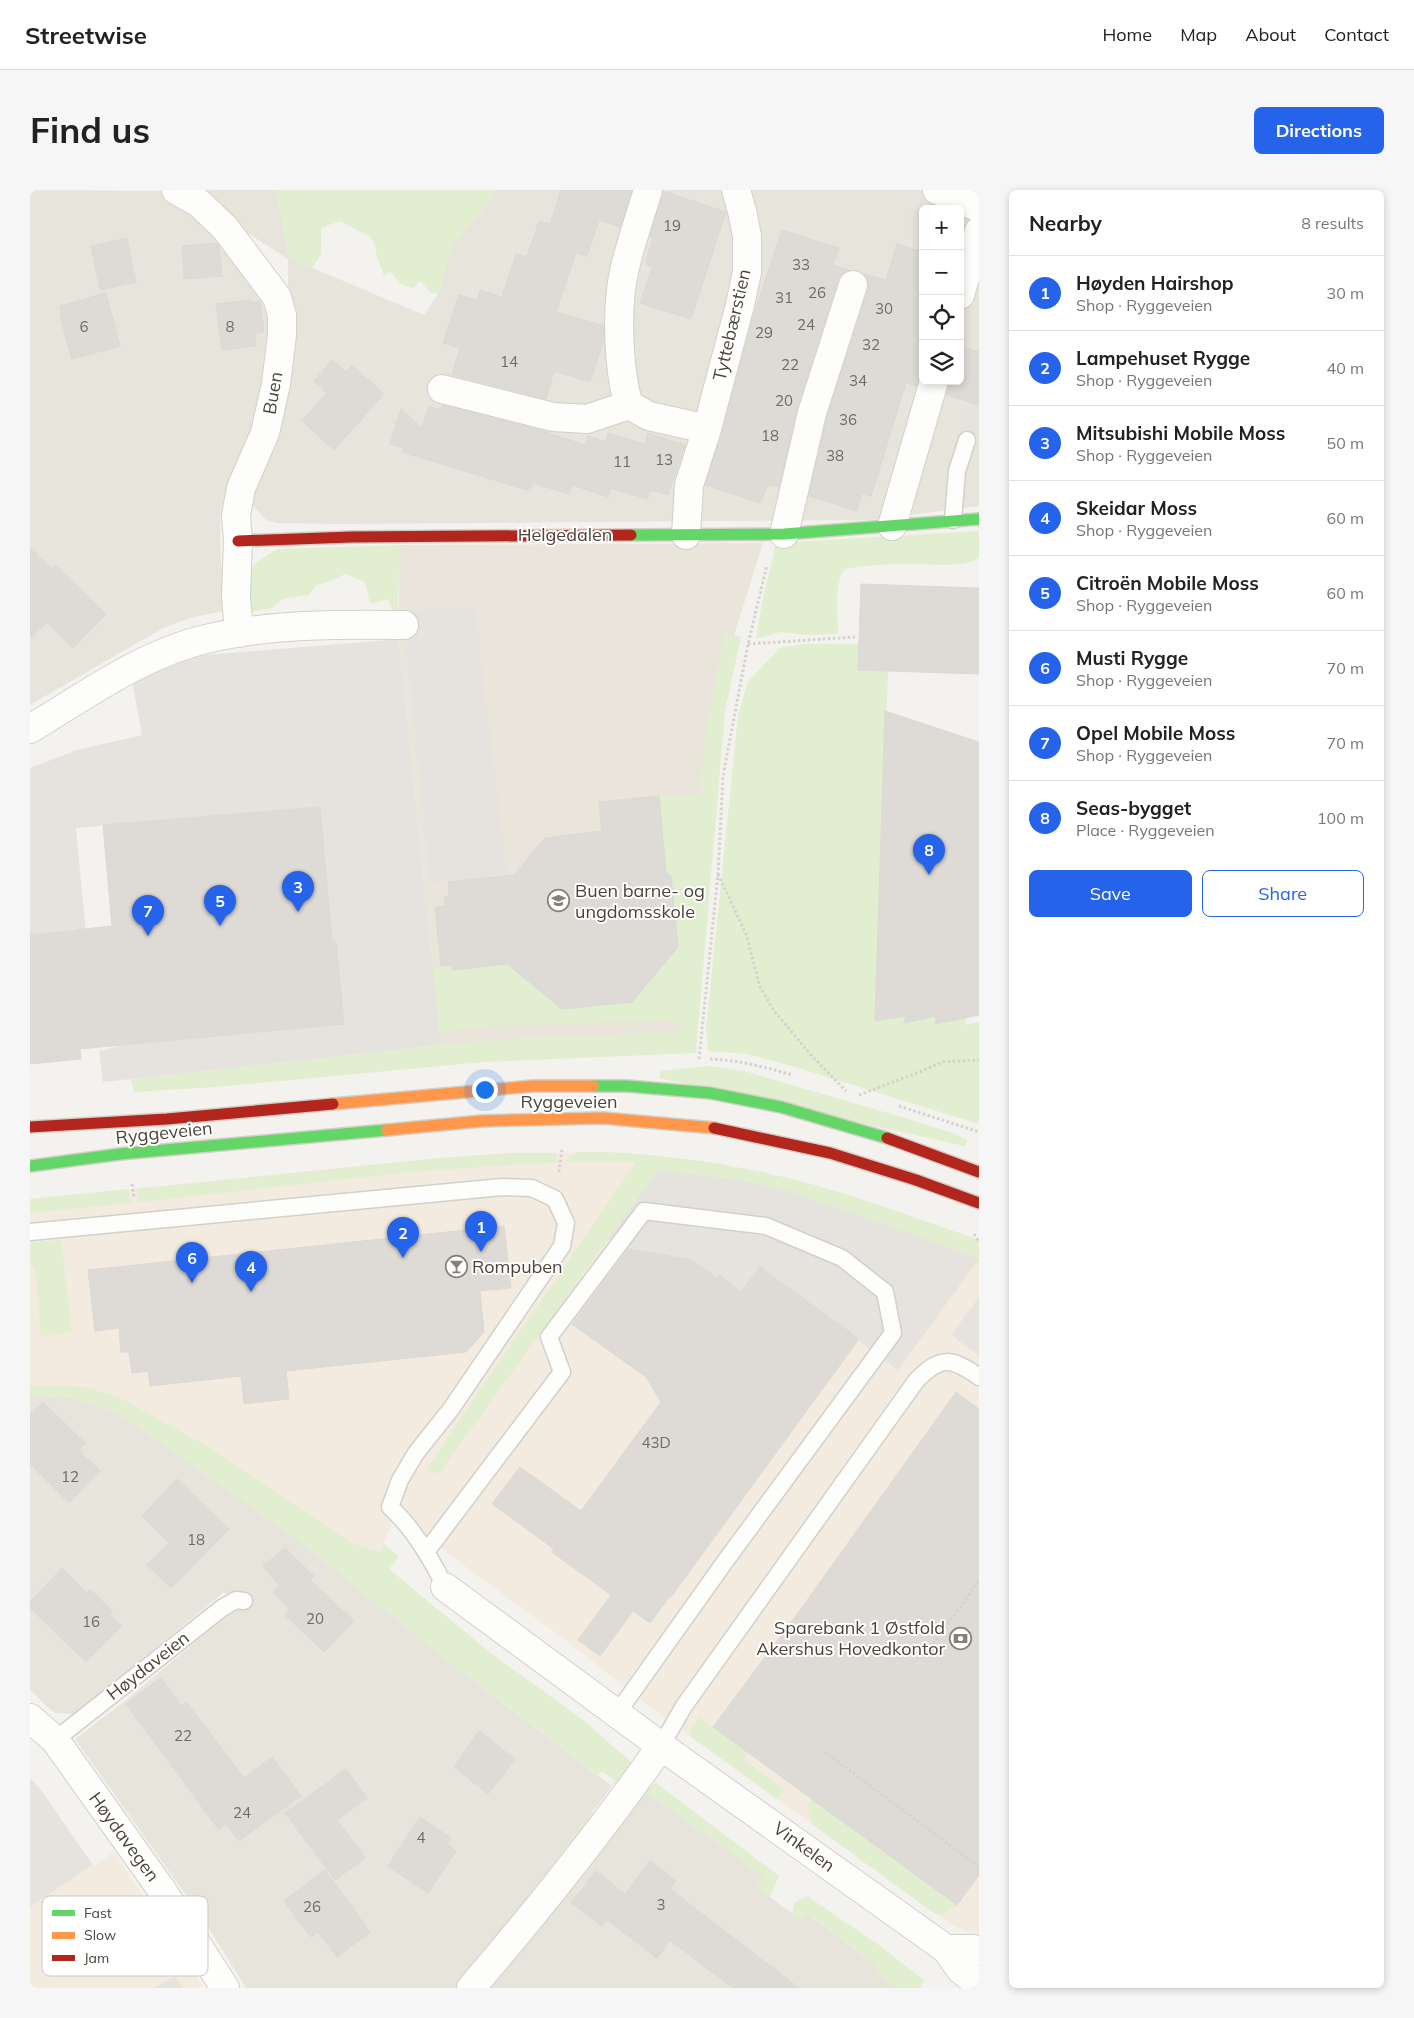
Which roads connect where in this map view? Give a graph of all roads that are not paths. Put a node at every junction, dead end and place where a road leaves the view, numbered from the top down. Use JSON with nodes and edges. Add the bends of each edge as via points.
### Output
{"nodes":[{"id":1,"x":176,"y":190,"type":"edge"},
{"id":2,"x":648,"y":190,"type":"edge"},
{"id":3,"x":736,"y":190,"type":"edge"},
{"id":4,"x":937,"y":190,"type":"edge"},
{"id":5,"x":979,"y":208,"type":"edge"},
{"id":6,"x":978,"y":237,"type":"edge"},
{"id":7,"x":964,"y":282,"type":"edge"},
{"id":8,"x":853,"y":284,"type":"dead end"},
{"id":9,"x":933,"y":385,"type":"edge"},
{"id":10,"x":442,"y":388,"type":"dead end"},
{"id":11,"x":629,"y":405,"type":"junction"},
{"id":12,"x":706,"y":429,"type":"junction"},
{"id":13,"x":967,"y":440,"type":"dead end"},
{"id":14,"x":979,"y":519,"type":"edge"},
{"id":15,"x":954,"y":520,"type":"junction"},
{"id":16,"x":892,"y":526,"type":"junction"},
{"id":17,"x":780,"y":534,"type":"junction"},
{"id":18,"x":686,"y":535,"type":"junction"},
{"id":19,"x":238,"y":541,"type":"junction"},
{"id":20,"x":404,"y":625,"type":"dead end"},
{"id":21,"x":238,"y":633,"type":"junction"},
{"id":22,"x":30,"y":729,"type":"edge"},
{"id":23,"x":30,"y":1127,"type":"edge"},
{"id":24,"x":30,"y":1166,"type":"edge"},
{"id":25,"x":979,"y":1172,"type":"edge"},
{"id":26,"x":979,"y":1203,"type":"edge"},
{"id":27,"x":30,"y":1232,"type":"edge"},
{"id":28,"x":979,"y":1377,"type":"edge"},
{"id":29,"x":426,"y":1552,"type":"junction"},
{"id":30,"x":445,"y":1587,"type":"joint"},
{"id":31,"x":244,"y":1602,"type":"dead end"},
{"id":32,"x":618,"y":1712,"type":"junction"},
{"id":33,"x":30,"y":1718,"type":"edge"},
{"id":34,"x":55,"y":1740,"type":"junction"},
{"id":35,"x":662,"y":1746,"type":"junction"},
{"id":36,"x":166,"y":1896,"type":"edge"},
{"id":37,"x":946,"y":1949,"type":"junction"},
{"id":38,"x":979,"y":1951,"type":"edge"},
{"id":39,"x":208,"y":1962,"type":"edge"},
{"id":40,"x":979,"y":1984,"type":"edge"},
{"id":41,"x":225,"y":1988,"type":"edge"},
{"id":42,"x":471,"y":1988,"type":"edge"}],
"edges":[{"from":1,"to":19,"type":"street","name":"Buen","via":[[199,203],[225,228],[277,297],[282,315],[276,384],[265,432],[241,488],[236,516]]},
{"from":2,"to":11,"type":"street","via":[[624,273],[621,300],[619,351]]},
{"from":3,"to":12,"type":"street","name":"Tyttebærstien","via":[[747,236],[747,272]]},
{"from":4,"to":5,"type":"street"},
{"from":6,"to":7,"type":"street"},
{"from":8,"to":17,"type":"street","via":[[812,413]]},
{"from":9,"to":16,"type":"street"},
{"from":10,"to":11,"type":"street","via":[[553,418],[587,419]]},
{"from":11,"to":12,"type":"street","via":[[649,416]]},
{"from":12,"to":18,"type":"street","name":"Tyttebærstien","via":[[689,485]]},
{"from":13,"to":15,"type":"lane","via":[[957,471]]},
{"from":14,"to":15,"type":"main road","name":"Helgedalen"},
{"from":15,"to":16,"type":"main road","name":"Helgedalen"},
{"from":16,"to":17,"type":"main road","name":"Helgedalen"},
{"from":17,"to":18,"type":"main road","name":"Helgedalen"},
{"from":18,"to":19,"type":"main road","name":"Helgedalen"},
{"from":19,"to":21,"type":"street","name":"Buen"},
{"from":20,"to":21,"type":"street","via":[[289,628]]},
{"from":21,"to":22,"type":"street","via":[[205,639],[158,656]]},
{"from":23,"to":25,"type":"main road","name":"Ryggeveien","via":[[167,1119],[533,1086],[627,1086],[710,1093],[781,1107],[876,1134]]},
{"from":24,"to":26,"type":"main road","name":"Ryggeveien","via":[[120,1154],[482,1120],[603,1118],[722,1129],[830,1153]]},
{"from":27,"to":29,"type":"lane","via":[[502,1187],[532,1188],[555,1199],[566,1223],[562,1246],[451,1409],[416,1453],[400,1480],[390,1507]]},
{"from":28,"to":35,"type":"lane","via":[[961,1364],[939,1362],[916,1381],[684,1706]]},
{"from":29,"to":30,"type":"lane"},
{"from":29,"to":32,"type":"lane","via":[[562,1372],[549,1337],[644,1211],[766,1226],[842,1258],[885,1292],[893,1333]]},
{"from":30,"to":32,"type":"street","name":"Vinkelen"},
{"from":31,"to":34,"type":"lane","name":"Høydaveien","via":[[236,1600],[222,1608]]},
{"from":32,"to":35,"type":"street","name":"Vinkelen"},
{"from":33,"to":34,"type":"street","name":"Høydavegen"},
{"from":34,"to":36,"type":"street","name":"Høydavegen"},
{"from":35,"to":37,"type":"street","name":"Vinkelen"},
{"from":35,"to":42,"type":"street","via":[[563,1877]]},
{"from":37,"to":38,"type":"street"},
{"from":37,"to":40,"type":"street","name":"Vinkelen","via":[[960,1970]]},
{"from":39,"to":41,"type":"street","name":"Høydavegen"}]}
